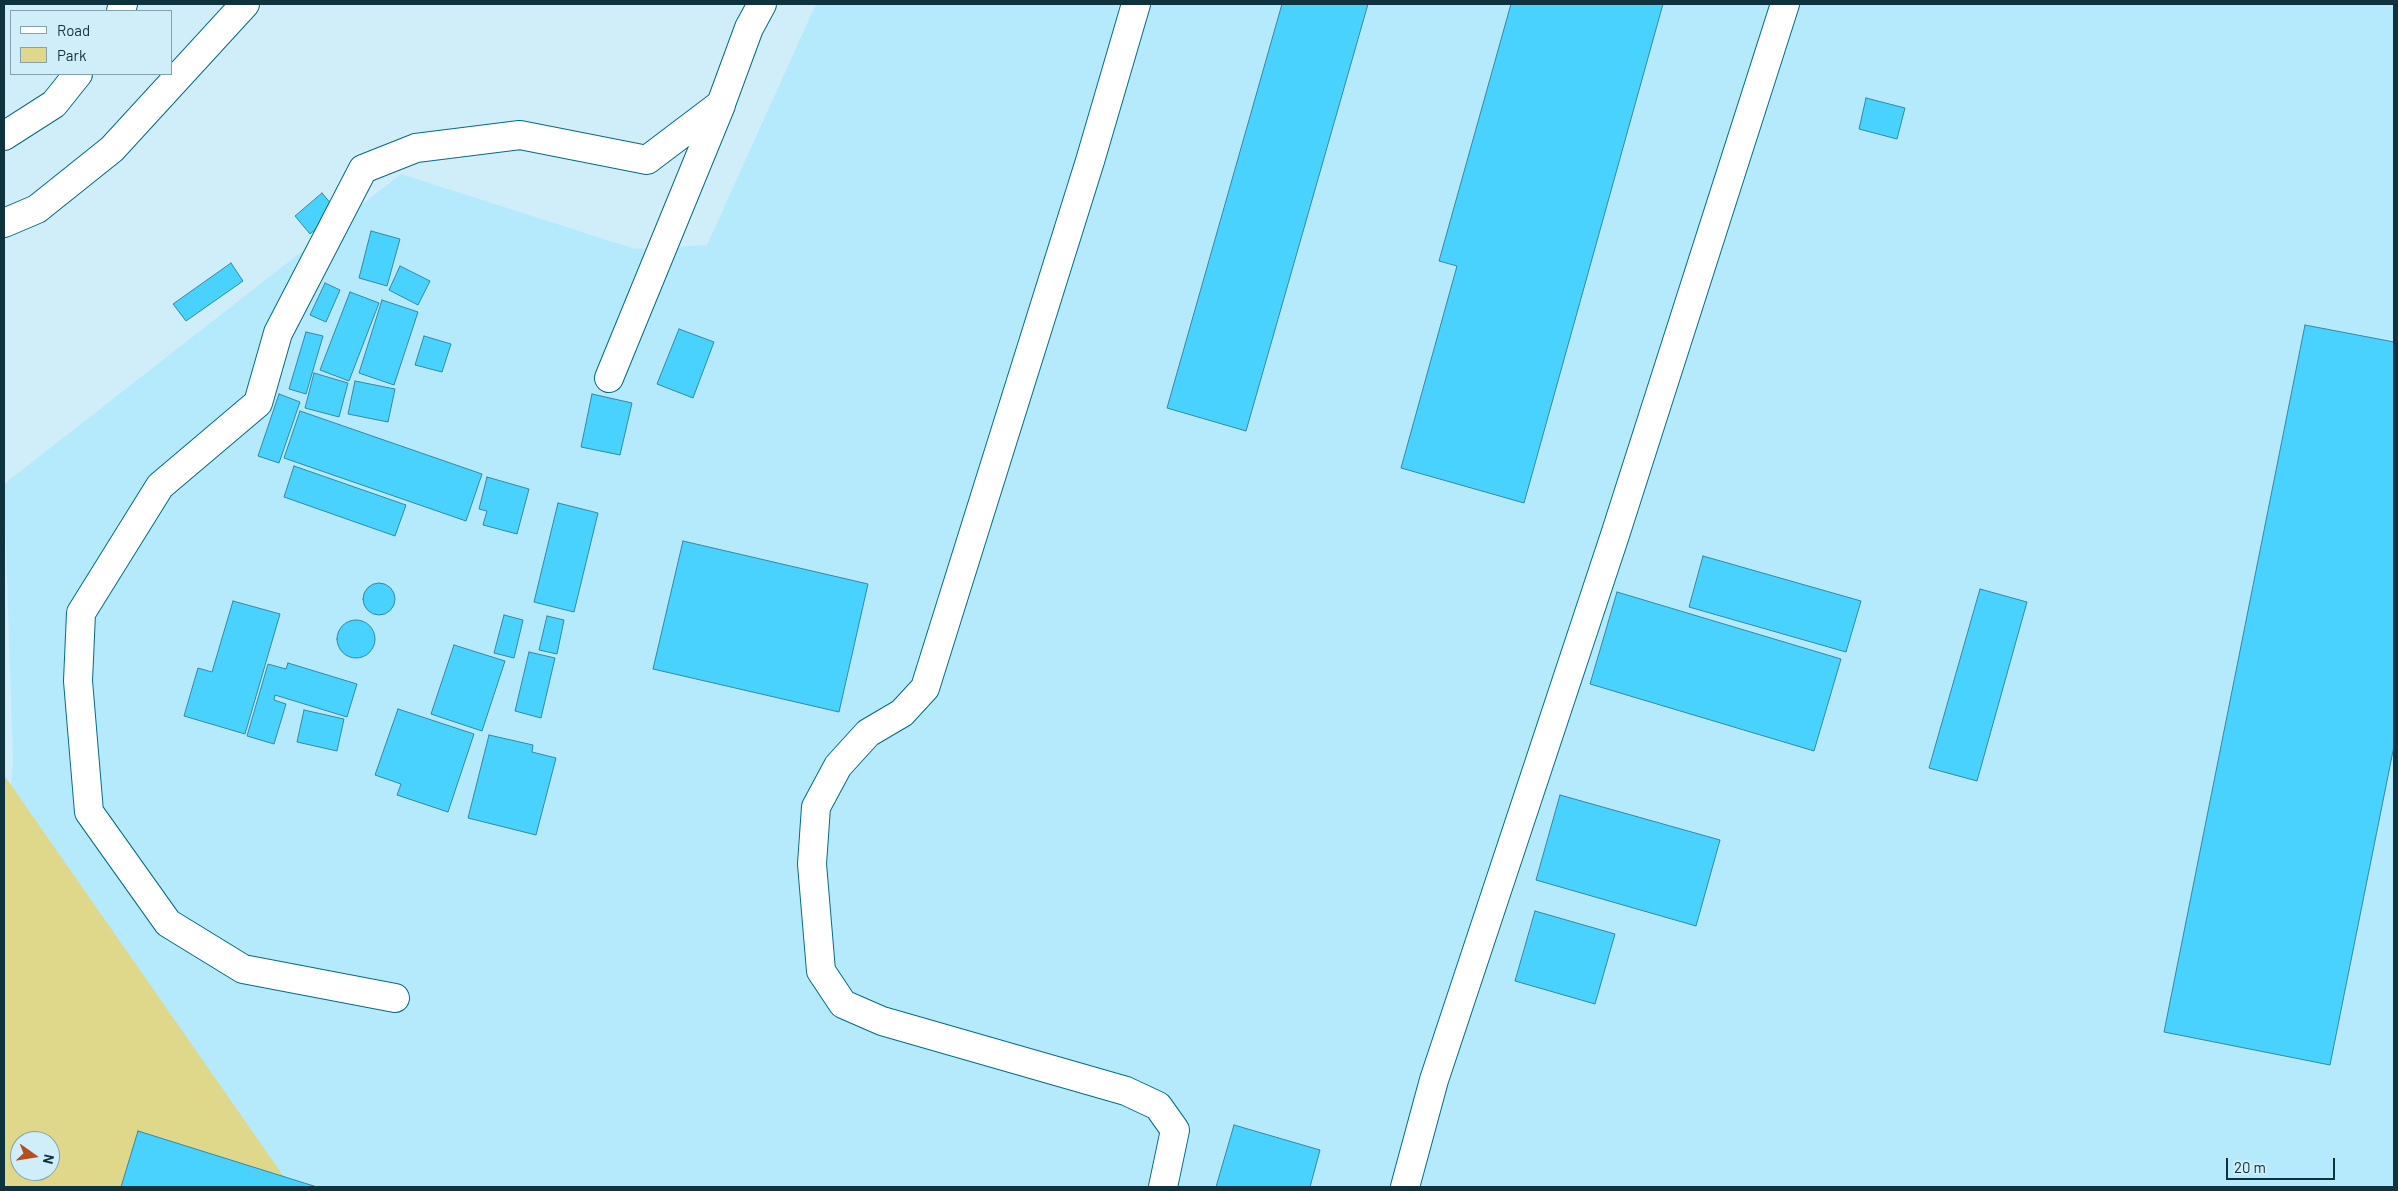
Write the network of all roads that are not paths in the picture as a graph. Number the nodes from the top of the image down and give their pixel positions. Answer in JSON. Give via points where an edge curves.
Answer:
{"nodes":[{"id":1,"x":245,"y":4,"type":"edge"},
{"id":2,"x":762,"y":4,"type":"edge"},
{"id":3,"x":1136,"y":4,"type":"edge"},
{"id":4,"x":1785,"y":4,"type":"edge"},
{"id":5,"x":77,"y":75,"type":"edge"},
{"id":6,"x":721,"y":104,"type":"junction"},
{"id":7,"x":4,"y":136,"type":"edge"},
{"id":8,"x":4,"y":223,"type":"edge"},
{"id":9,"x":608,"y":378,"type":"dead end"},
{"id":10,"x":395,"y":998,"type":"dead end"},
{"id":11,"x":1163,"y":1187,"type":"edge"},
{"id":12,"x":1405,"y":1187,"type":"edge"}],
"edges":[{"from":1,"to":8,"type":"main road","via":[[112,149],[37,209]]},
{"from":2,"to":6,"type":"main road","via":[[749,28]]},
{"from":3,"to":11,"type":"main road","via":[[925,688],[902,713],[868,733],[838,766],[816,807],[812,864],[821,971],[843,1004],[882,1021],[1126,1091],[1158,1106],[1175,1130]]},
{"from":4,"to":12,"type":"main road","via":[[1615,535],[1434,1080]]},
{"from":5,"to":7,"type":"main road","via":[[54,104]]},
{"from":6,"to":9,"type":"main road"},
{"from":6,"to":10,"type":"main road","via":[[646,160],[520,135],[416,148],[364,169],[278,334],[258,403],[160,486],[81,612],[78,681],[89,812],[168,923],[243,969]]}]}
